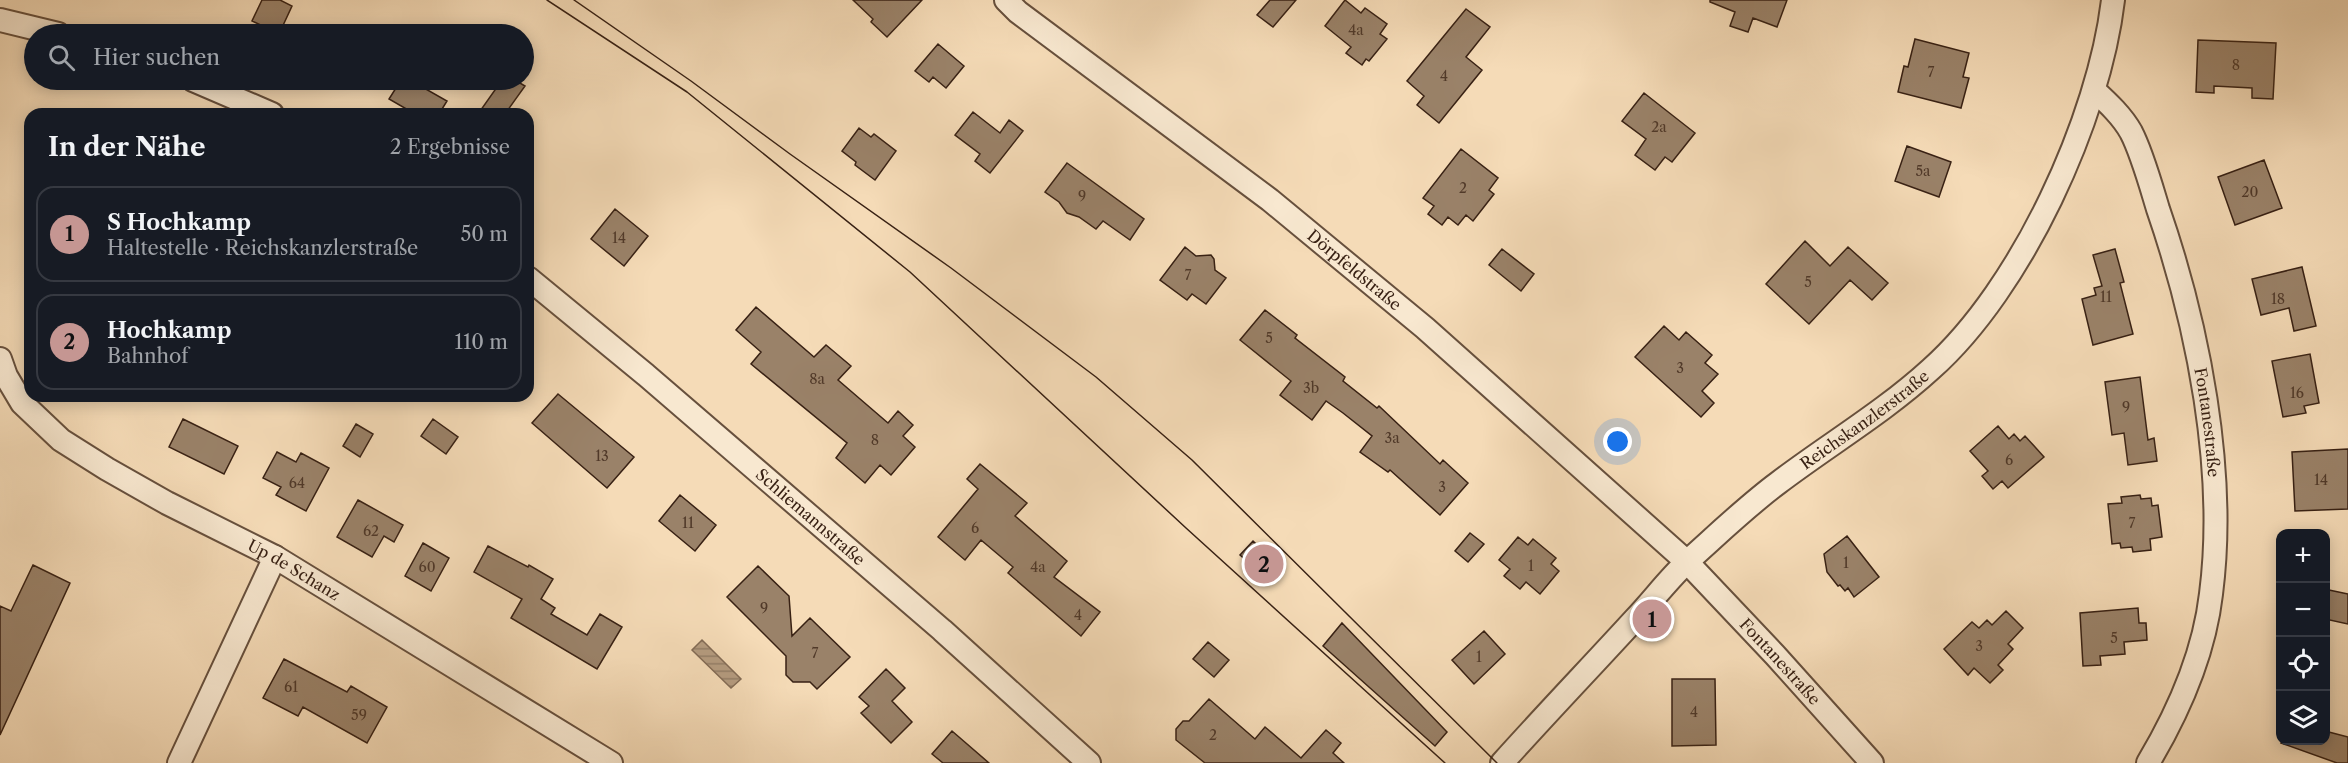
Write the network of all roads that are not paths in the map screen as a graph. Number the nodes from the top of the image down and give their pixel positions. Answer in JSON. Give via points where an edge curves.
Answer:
{"nodes":[{"id":1,"x":1006,"y":0,"type":"edge"},
{"id":2,"x":2113,"y":0,"type":"edge"},
{"id":3,"x":0,"y":20,"type":"edge"},
{"id":4,"x":24,"y":26,"type":"edge"},
{"id":5,"x":216,"y":90,"type":"edge"},
{"id":6,"x":2095,"y":91,"type":"junction"},
{"id":7,"x":258,"y":108,"type":"edge"},
{"id":8,"x":534,"y":283,"type":"edge"},
{"id":9,"x":0,"y":359,"type":"edge"},
{"id":10,"x":11,"y":402,"type":"edge"},
{"id":11,"x":275,"y":557,"type":"junction"},
{"id":12,"x":1687,"y":562,"type":"junction"},
{"id":13,"x":179,"y":763,"type":"edge"},
{"id":14,"x":611,"y":763,"type":"edge"},
{"id":15,"x":1089,"y":763,"type":"edge"},
{"id":16,"x":1502,"y":763,"type":"edge"},
{"id":17,"x":1872,"y":763,"type":"edge"},
{"id":18,"x":2148,"y":763,"type":"edge"}],
"edges":[{"from":1,"to":12,"type":"street","name":"Dörpfeldstraße","via":[[1286,212],[1425,328]]},
{"from":2,"to":6,"type":"street","name":"Reichskanzlerstraße"},
{"from":3,"to":4,"type":"street"},
{"from":5,"to":7,"type":"street"},
{"from":6,"to":12,"type":"street","name":"Reichskanzlerstraße","via":[[2054,191],[2013,268],[1957,343],[1892,402],[1776,484]]},
{"from":6,"to":18,"type":"street","name":"Fontanestraße","via":[[2131,132],[2183,286],[2197,352],[2212,464],[2215,544],[2205,627],[2195,666]]},
{"from":8,"to":15,"type":"street","name":"Schliemannstraße","via":[[942,630]]},
{"from":9,"to":10,"type":"street","name":"Up de Schanz"},
{"from":10,"to":11,"type":"street","name":"Up de Schanz","via":[[107,470]]},
{"from":11,"to":13,"type":"street"},
{"from":11,"to":14,"type":"street","name":"Up de Schanz"},
{"from":12,"to":16,"type":"street","name":"Reichskanzlerstraße"},
{"from":12,"to":17,"type":"street","name":"Fontanestraße"}]}
